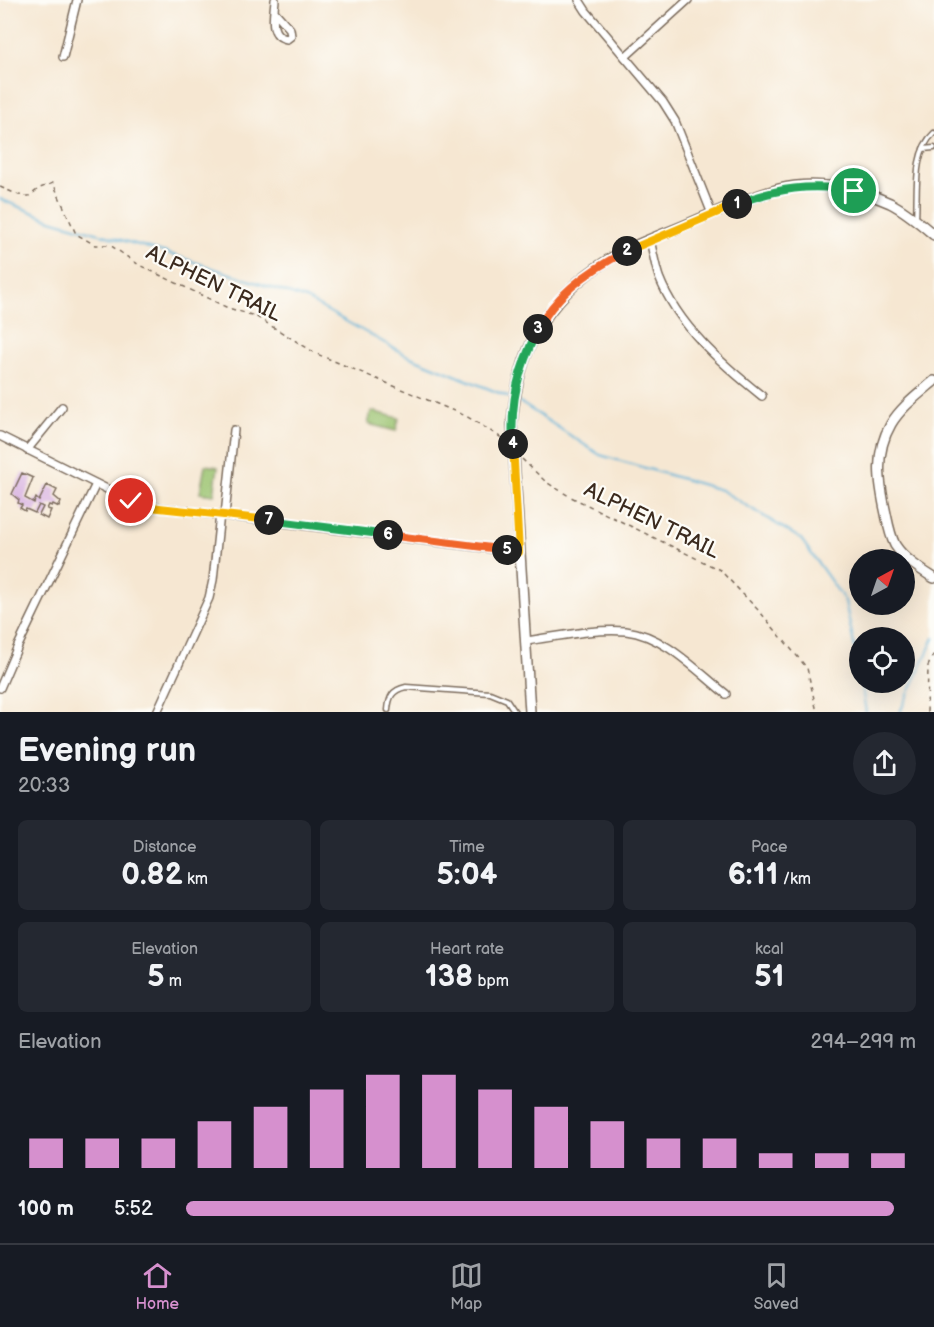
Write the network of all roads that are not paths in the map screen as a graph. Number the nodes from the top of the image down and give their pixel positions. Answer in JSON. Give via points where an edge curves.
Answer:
{"nodes":[{"id":1,"x":77,"y":0,"type":"edge"},
{"id":2,"x":275,"y":0,"type":"edge"},
{"id":3,"x":579,"y":0,"type":"edge"},
{"id":4,"x":688,"y":0,"type":"edge"},
{"id":5,"x":274,"y":11,"type":"dead end"},
{"id":6,"x":63,"y":57,"type":"dead end"},
{"id":7,"x":626,"y":57,"type":"junction"},
{"id":8,"x":934,"y":133,"type":"edge"},
{"id":9,"x":934,"y":148,"type":"edge"},
{"id":10,"x":923,"y":149,"type":"junction"},
{"id":11,"x":712,"y":214,"type":"junction"},
{"id":12,"x":916,"y":220,"type":"junction"},
{"id":13,"x":934,"y":235,"type":"edge"},
{"id":14,"x":650,"y":240,"type":"junction"},
{"id":15,"x":934,"y":381,"type":"edge"},
{"id":16,"x":762,"y":396,"type":"dead end"},
{"id":17,"x":62,"y":407,"type":"dead end"},
{"id":18,"x":234,"y":430,"type":"dead end"},
{"id":19,"x":0,"y":436,"type":"edge"},
{"id":20,"x":27,"y":450,"type":"junction"},
{"id":21,"x":96,"y":484,"type":"junction"},
{"id":22,"x":222,"y":514,"type":"junction"},
{"id":23,"x":519,"y":552,"type":"junction"},
{"id":24,"x":934,"y":578,"type":"edge"},
{"id":25,"x":525,"y":641,"type":"junction"},
{"id":26,"x":0,"y":688,"type":"edge"},
{"id":27,"x":726,"y":694,"type":"dead end"},
{"id":28,"x":388,"y":710,"type":"dead end"},
{"id":29,"x":157,"y":712,"type":"edge"},
{"id":30,"x":514,"y":712,"type":"edge"},
{"id":31,"x":530,"y":712,"type":"edge"}],
"edges":[{"from":1,"to":6,"type":"street"},
{"from":2,"to":5,"type":"street"},
{"from":3,"to":7,"type":"street"},
{"from":4,"to":7,"type":"street"},
{"from":7,"to":11,"type":"street","via":[[675,121]]},
{"from":8,"to":10,"type":"lane"},
{"from":9,"to":10,"type":"lane"},
{"from":10,"to":12,"type":"lane"},
{"from":11,"to":12,"type":"street","via":[[771,192],[806,186],[854,191],[891,204]]},
{"from":11,"to":14,"type":"street"},
{"from":12,"to":13,"type":"street"},
{"from":14,"to":16,"type":"street","via":[[659,276],[674,308],[698,338]]},
{"from":14,"to":23,"type":"street","via":[[581,279],[541,324],[526,354],[515,387],[512,425]]},
{"from":15,"to":24,"type":"street","via":[[892,422],[879,459],[879,485],[896,546]]},
{"from":17,"to":20,"type":"street"},
{"from":18,"to":22,"type":"street"},
{"from":19,"to":20,"type":"street"},
{"from":20,"to":21,"type":"street"},
{"from":21,"to":22,"type":"street","via":[[146,506]]},
{"from":21,"to":26,"type":"street"},
{"from":22,"to":23,"type":"street"},
{"from":22,"to":29,"type":"street","via":[[209,598]]},
{"from":23,"to":25,"type":"street"},
{"from":25,"to":27,"type":"street","via":[[627,631],[671,650]]},
{"from":25,"to":31,"type":"street"},
{"from":28,"to":30,"type":"lane","via":[[392,693],[406,687],[490,693],[507,700]]}]}
